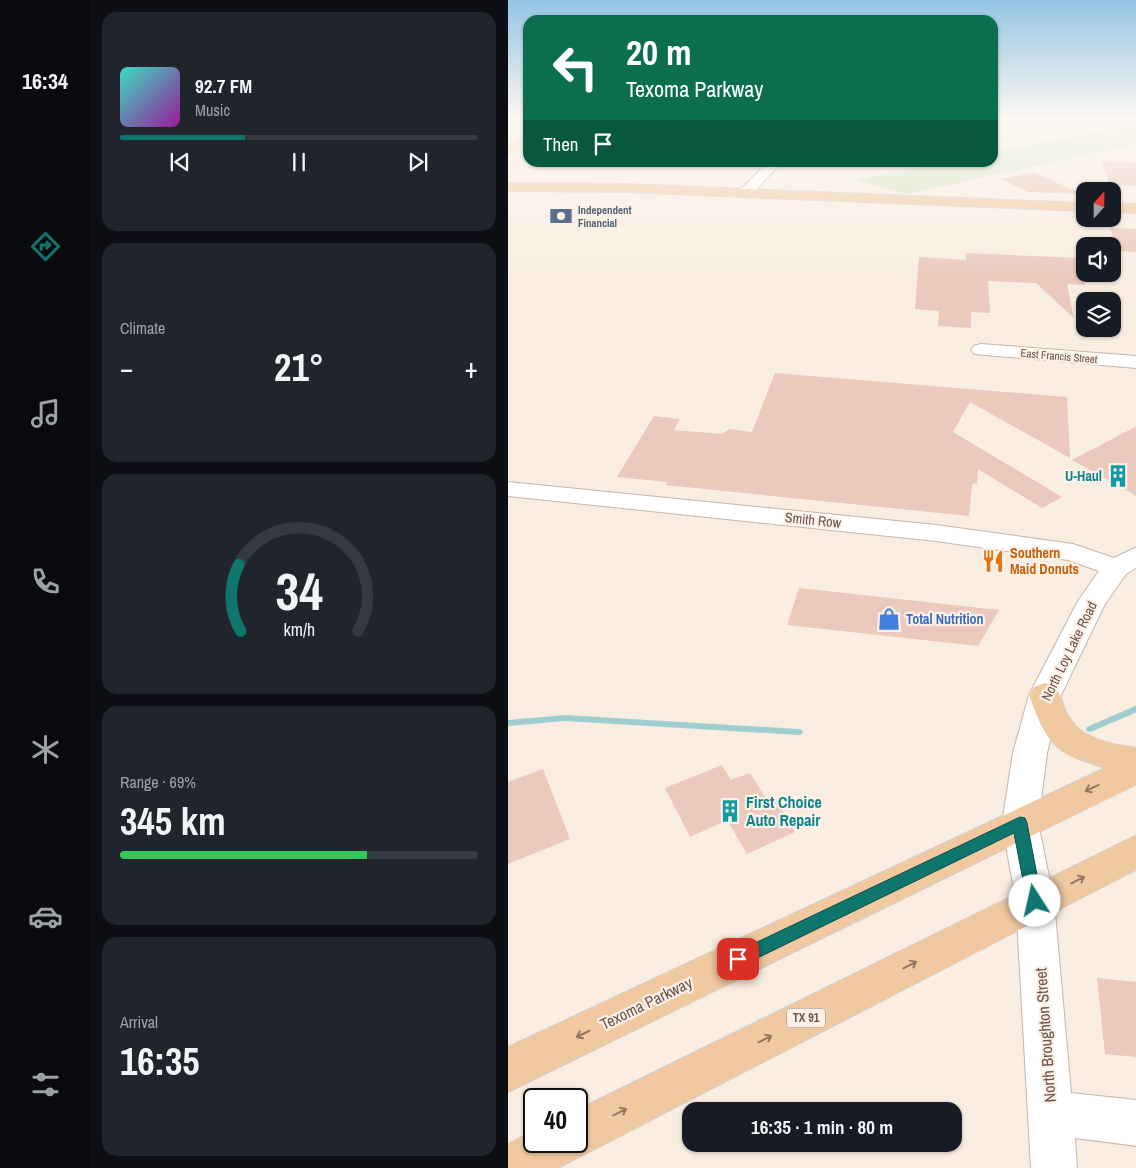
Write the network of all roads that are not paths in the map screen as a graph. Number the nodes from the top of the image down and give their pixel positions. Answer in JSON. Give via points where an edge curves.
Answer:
{"nodes":[{"id":1,"x":766,"y":172,"type":"edge"},
{"id":2,"x":508,"y":180,"type":"edge"},
{"id":3,"x":525,"y":186,"type":"junction"},
{"id":4,"x":508,"y":187,"type":"edge"},
{"id":5,"x":745,"y":193,"type":"junction"},
{"id":6,"x":1076,"y":207,"type":"edge"},
{"id":7,"x":1121,"y":208,"type":"edge"},
{"id":8,"x":1136,"y":209,"type":"edge"},
{"id":9,"x":981,"y":350,"type":"dead end"},
{"id":10,"x":1136,"y":362,"type":"edge"},
{"id":11,"x":508,"y":489,"type":"edge"},
{"id":12,"x":1126,"y":561,"type":"edge"},
{"id":13,"x":1045,"y":695,"type":"junction"},
{"id":14,"x":1136,"y":760,"type":"edge"},
{"id":15,"x":1136,"y":768,"type":"edge"},
{"id":16,"x":1020,"y":823,"type":"junction"},
{"id":17,"x":1136,"y":851,"type":"edge"},
{"id":18,"x":1035,"y":901,"type":"junction"},
{"id":19,"x":508,"y":1070,"type":"edge"},
{"id":20,"x":1051,"y":1113,"type":"junction"},
{"id":21,"x":1136,"y":1123,"type":"edge"},
{"id":22,"x":588,"y":1128,"type":"edge"},
{"id":23,"x":538,"y":1153,"type":"edge"},
{"id":24,"x":509,"y":1168,"type":"edge"},
{"id":25,"x":1054,"y":1168,"type":"edge"}],
"edges":[{"from":1,"to":5,"type":"street"},
{"from":2,"to":3,"type":"main road"},
{"from":3,"to":4,"type":"main road"},
{"from":3,"to":5,"type":"main road"},
{"from":5,"to":6,"type":"main road"},
{"from":7,"to":8,"type":"main road"},
{"from":9,"to":10,"type":"street","name":"East Francis Street"},
{"from":11,"to":12,"type":"street","name":"Smith Row","via":[[936,533]]},
{"from":12,"to":13,"type":"street","name":"North Loy Lake Road","via":[[1092,601]]},
{"from":13,"to":14,"type":"main road","via":[[1057,726],[1066,737],[1101,754]]},
{"from":13,"to":16,"type":"street","name":"North Loy Lake Road","via":[[1030,753]]},
{"from":15,"to":16,"type":"main road","name":"Texoma Parkway","one_way":true},
{"from":16,"to":18,"type":"street","name":"North Loy Lake Road"},
{"from":16,"to":19,"type":"main road","name":"Texoma Parkway","one_way":true},
{"from":18,"to":17,"type":"main road","number":"TX 91","one_way":true},
{"from":18,"to":20,"type":"street","name":"North Broughton Street"},
{"from":22,"to":18,"type":"main road","number":"TX 91","one_way":true},
{"from":20,"to":21,"type":"street"},
{"from":20,"to":25,"type":"street","name":"North Broughton Street"},
{"from":23,"to":24,"type":"main road"}]}
